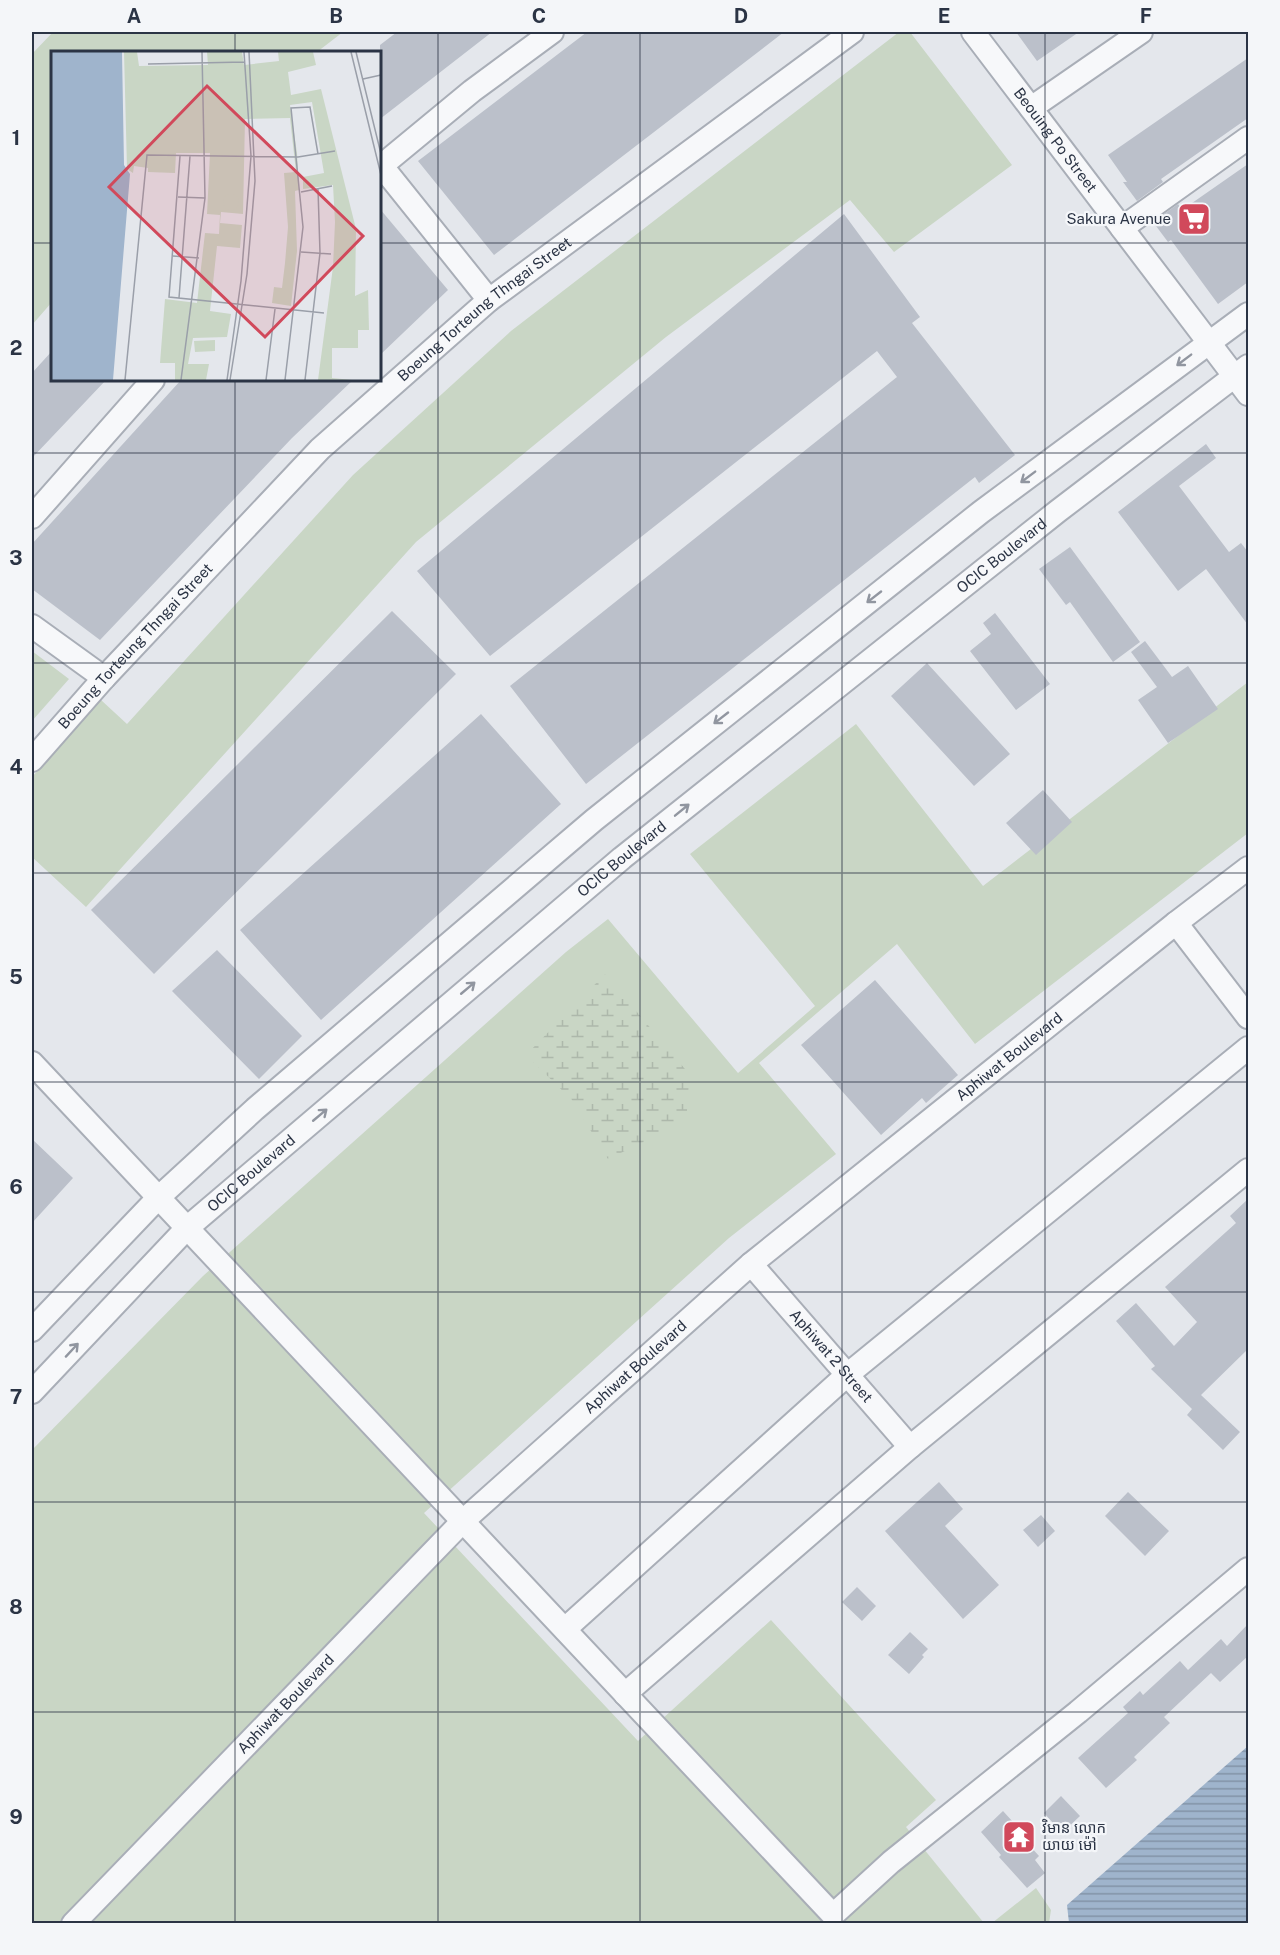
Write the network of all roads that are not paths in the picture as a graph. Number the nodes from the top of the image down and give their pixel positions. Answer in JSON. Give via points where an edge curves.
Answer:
{"nodes":[{"id":1,"x":552,"y":32,"type":"edge"},
{"id":2,"x":852,"y":32,"type":"edge"},
{"id":3,"x":973,"y":32,"type":"edge"},
{"id":4,"x":1141,"y":32,"type":"edge"},
{"id":5,"x":1031,"y":108,"type":"junction"},
{"id":6,"x":1248,"y":138,"type":"edge"},
{"id":7,"x":381,"y":164,"type":"edge"},
{"id":8,"x":381,"y":166,"type":"edge"},
{"id":9,"x":1122,"y":228,"type":"junction"},
{"id":10,"x":489,"y":300,"type":"junction"},
{"id":11,"x":1248,"y":314,"type":"edge"},
{"id":12,"x":1209,"y":342,"type":"junction"},
{"id":13,"x":1241,"y":371,"type":"edge"},
{"id":14,"x":152,"y":381,"type":"edge"},
{"id":15,"x":1248,"y":394,"type":"edge"},
{"id":16,"x":32,"y":517,"type":"edge"},
{"id":17,"x":32,"y":626,"type":"edge"},
{"id":18,"x":104,"y":678,"type":"junction"},
{"id":19,"x":32,"y":760,"type":"edge"},
{"id":20,"x":1248,"y":868,"type":"edge"},
{"id":21,"x":1176,"y":923,"type":"junction"},
{"id":22,"x":1248,"y":1017,"type":"edge"},
{"id":23,"x":1248,"y":1048,"type":"edge"},
{"id":24,"x":32,"y":1063,"type":"edge"},
{"id":25,"x":1248,"y":1170,"type":"edge"},
{"id":26,"x":158,"y":1198,"type":"junction"},
{"id":27,"x":187,"y":1228,"type":"junction"},
{"id":28,"x":751,"y":1264,"type":"junction"},
{"id":29,"x":32,"y":1330,"type":"edge"},
{"id":30,"x":847,"y":1375,"type":"junction"},
{"id":31,"x":32,"y":1392,"type":"edge"},
{"id":32,"x":910,"y":1447,"type":"junction"},
{"id":33,"x":463,"y":1521,"type":"junction"},
{"id":34,"x":1248,"y":1569,"type":"edge"},
{"id":35,"x":565,"y":1629,"type":"junction"},
{"id":36,"x":625,"y":1694,"type":"junction"},
{"id":37,"x":73,"y":1923,"type":"edge"}],
"edges":[{"from":1,"to":7,"type":"street"},
{"from":2,"to":10,"type":"street","name":"Boeung Torteung Thngai Street"},
{"from":3,"to":5,"type":"street","name":"Beouing Po Street"},
{"from":4,"to":5,"type":"street"},
{"from":5,"to":9,"type":"street","name":"Beouing Po Street"},
{"from":6,"to":9,"type":"street"},
{"from":8,"to":10,"type":"street"},
{"from":9,"to":12,"type":"street","name":"Beouing Po Street"},
{"from":10,"to":18,"type":"street","name":"Boeung Torteung Thngai Street","via":[[320,449]]},
{"from":11,"to":12,"type":"street"},
{"from":12,"to":13,"type":"street","name":"Beouing Po Street"},
{"from":12,"to":26,"type":"street","one_way":true,"via":[[981,512],[594,820],[255,1109]]},
{"from":13,"to":15,"type":"street","name":"Beouing Po Street"},
{"from":27,"to":13,"type":"street","name":"OCIC Boulevard","one_way":true,"via":[[622,858],[1058,511]]},
{"from":14,"to":16,"type":"street"},
{"from":17,"to":18,"type":"street"},
{"from":18,"to":19,"type":"street","name":"Boeung Torteung Thngai Street"},
{"from":20,"to":21,"type":"street","name":"Aphiwat Boulevard"},
{"from":21,"to":22,"type":"street"},
{"from":21,"to":28,"type":"street","name":"Aphiwat Boulevard"},
{"from":23,"to":30,"type":"street"},
{"from":24,"to":26,"type":"street"},
{"from":25,"to":32,"type":"street"},
{"from":26,"to":27,"type":"street"},
{"from":26,"to":29,"type":"street"},
{"from":31,"to":27,"type":"street","name":"OCIC Boulevard","one_way":true},
{"from":27,"to":33,"type":"street"},
{"from":28,"to":30,"type":"street","name":"Aphiwat 2 Street"},
{"from":28,"to":33,"type":"street","name":"Aphiwat Boulevard"},
{"from":30,"to":32,"type":"street","name":"Aphiwat 2 Street"},
{"from":30,"to":35,"type":"street"},
{"from":32,"to":36,"type":"street"},
{"from":33,"to":35,"type":"street"},
{"from":33,"to":37,"type":"street","name":"Aphiwat Boulevard"},
{"from":34,"to":36,"type":"street","via":[[891,1862],[833,1915]]},
{"from":35,"to":36,"type":"street"}]}
